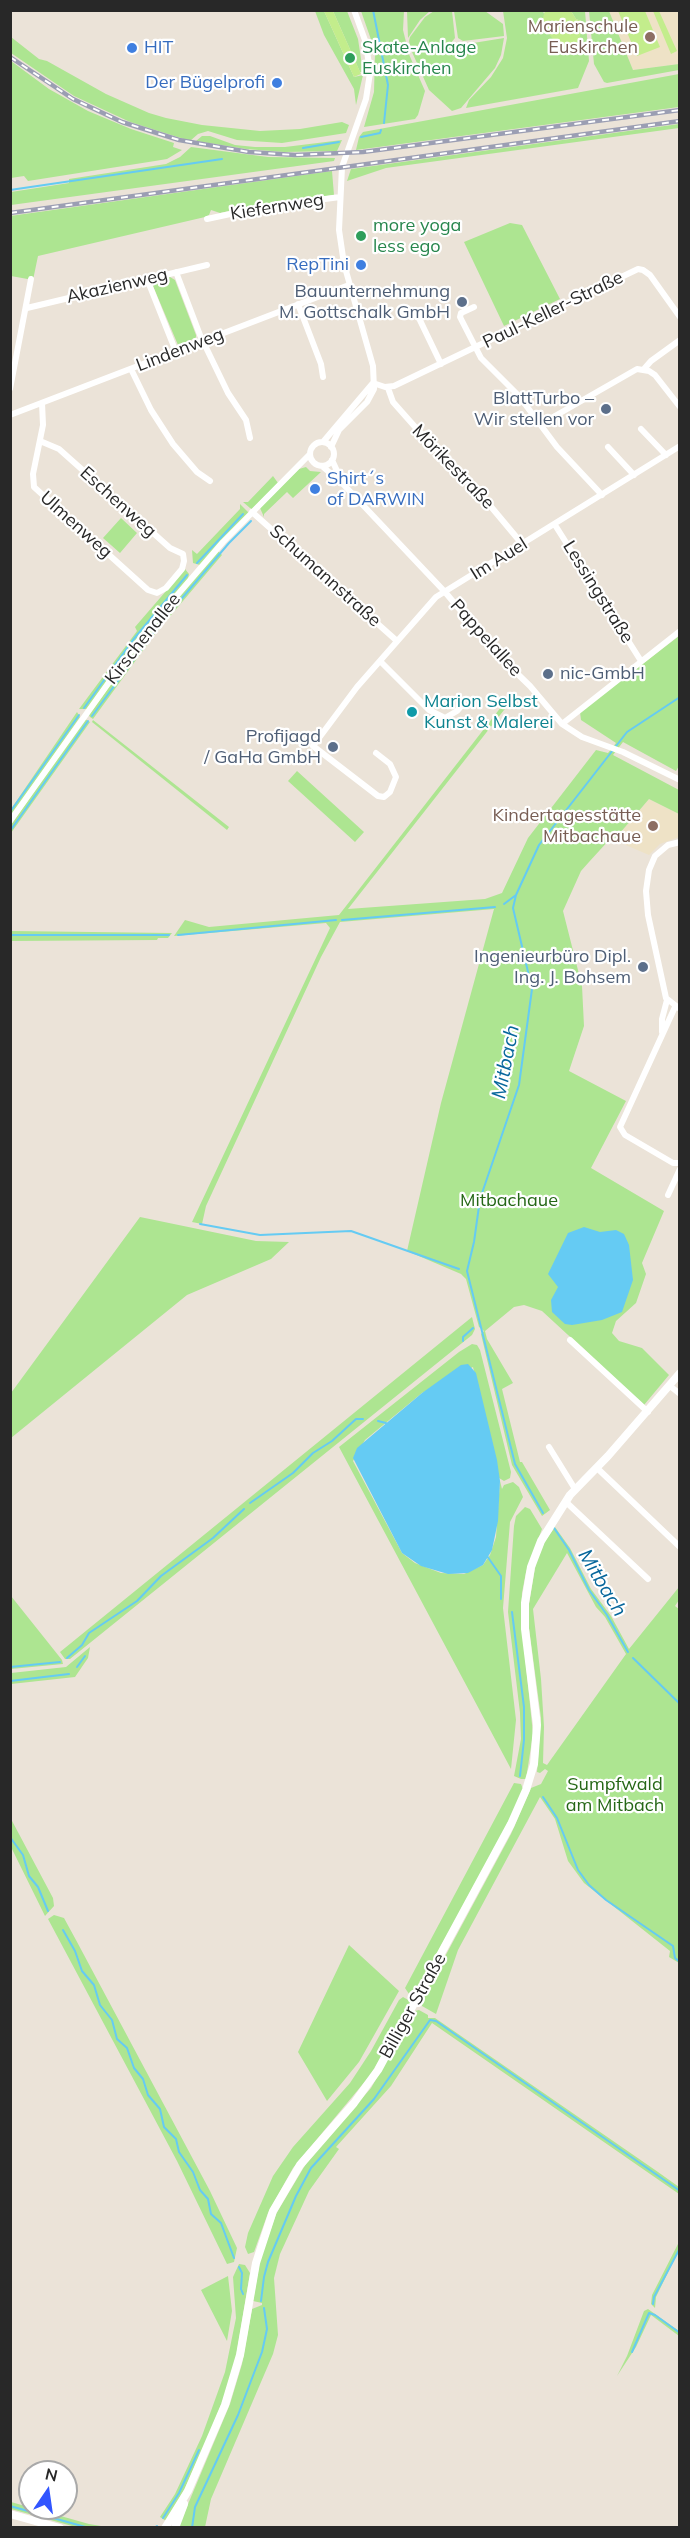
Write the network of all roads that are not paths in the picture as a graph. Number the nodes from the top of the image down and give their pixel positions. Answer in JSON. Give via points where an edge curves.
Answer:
{"nodes":[{"id":1,"x":354,"y":10,"type":"edge"},
{"id":2,"x":340,"y":198,"type":"junction"},
{"id":3,"x":211,"y":216,"type":"dead end"},
{"id":4,"x":207,"y":265,"type":"dead end"},
{"id":5,"x":176,"y":272,"type":"junction"},
{"id":6,"x":31,"y":279,"type":"dead end"},
{"id":7,"x":147,"y":279,"type":"junction"},
{"id":8,"x":349,"y":285,"type":"junction"},
{"id":9,"x":298,"y":304,"type":"junction"},
{"id":10,"x":474,"y":307,"type":"dead end"},
{"id":11,"x":27,"y":308,"type":"junction"},
{"id":12,"x":416,"y":312,"type":"dead end"},
{"id":13,"x":680,"y":316,"type":"edge"},
{"id":14,"x":680,"y":340,"type":"edge"},
{"id":15,"x":203,"y":341,"type":"junction"},
{"id":16,"x":474,"y":348,"type":"junction"},
{"id":17,"x":176,"y":352,"type":"junction"},
{"id":18,"x":441,"y":364,"type":"junction"},
{"id":19,"x":131,"y":369,"type":"junction"},
{"id":20,"x":644,"y":369,"type":"junction"},
{"id":21,"x":323,"y":377,"type":"dead end"},
{"id":22,"x":373,"y":383,"type":"junction"},
{"id":23,"x":388,"y":388,"type":"junction"},
{"id":24,"x":10,"y":389,"type":"edge"},
{"id":25,"x":42,"y":403,"type":"junction"},
{"id":26,"x":680,"y":406,"type":"edge"},
{"id":27,"x":10,"y":415,"type":"edge"},
{"id":28,"x":541,"y":424,"type":"junction"},
{"id":29,"x":641,"y":429,"type":"dead end"},
{"id":30,"x":250,"y":438,"type":"dead end"},
{"id":31,"x":40,"y":441,"type":"junction"},
{"id":32,"x":323,"y":442,"type":"junction"},
{"id":33,"x":680,"y":446,"type":"edge"},
{"id":34,"x":331,"y":447,"type":"junction"},
{"id":35,"x":608,"y":447,"type":"dead end"},
{"id":36,"x":310,"y":454,"type":"junction"},
{"id":37,"x":666,"y":455,"type":"junction"},
{"id":38,"x":332,"y":460,"type":"junction"},
{"id":39,"x":319,"y":465,"type":"junction"},
{"id":40,"x":293,"y":471,"type":"junction"},
{"id":41,"x":634,"y":475,"type":"junction"},
{"id":42,"x":210,"y":481,"type":"dead end"},
{"id":43,"x":343,"y":484,"type":"junction"},
{"id":44,"x":602,"y":495,"type":"junction"},
{"id":45,"x":252,"y":512,"type":"junction"},
{"id":46,"x":555,"y":525,"type":"junction"},
{"id":47,"x":523,"y":545,"type":"junction"},
{"id":48,"x":182,"y":569,"type":"joint"},
{"id":49,"x":445,"y":592,"type":"junction"},
{"id":50,"x":680,"y":631,"type":"edge"},
{"id":51,"x":397,"y":641,"type":"junction"},
{"id":52,"x":641,"y":660,"type":"junction"},
{"id":53,"x":380,"y":661,"type":"junction"},
{"id":54,"x":463,"y":704,"type":"dead end"},
{"id":55,"x":562,"y":724,"type":"junction"},
{"id":56,"x":376,"y":753,"type":"dead end"},
{"id":57,"x":680,"y":780,"type":"edge"},
{"id":58,"x":10,"y":820,"type":"edge"},
{"id":59,"x":680,"y":842,"type":"edge"},
{"id":60,"x":667,"y":1000,"type":"junction"},
{"id":61,"x":677,"y":1008,"type":"edge"},
{"id":62,"x":662,"y":1033,"type":"junction"},
{"id":63,"x":680,"y":1163,"type":"edge"},
{"id":64,"x":680,"y":1169,"type":"edge"},
{"id":65,"x":668,"y":1195,"type":"dead end"},
{"id":66,"x":570,"y":1340,"type":"dead end"},
{"id":67,"x":680,"y":1373,"type":"edge"},
{"id":68,"x":670,"y":1386,"type":"junction"},
{"id":69,"x":680,"y":1394,"type":"edge"},
{"id":70,"x":648,"y":1412,"type":"junction"},
{"id":71,"x":549,"y":1447,"type":"dead end"},
{"id":72,"x":597,"y":1468,"type":"junction"},
{"id":73,"x":575,"y":1490,"type":"junction"},
{"id":74,"x":566,"y":1502,"type":"junction"},
{"id":75,"x":680,"y":1547,"type":"edge"},
{"id":76,"x":648,"y":1579,"type":"dead end"},
{"id":77,"x":188,"y":2491,"type":"junction"},
{"id":78,"x":10,"y":2514,"type":"edge"},
{"id":79,"x":60,"y":2528,"type":"edge"},
{"id":80,"x":165,"y":2528,"type":"edge"},
{"id":81,"x":175,"y":2528,"type":"edge"}],
"edges":[{"from":1,"to":2,"type":"street","via":[[366,43],[370,73],[366,99],[343,163]]},
{"from":2,"to":3,"type":"street","name":"Kiefernweg"},
{"from":2,"to":8,"type":"street","via":[[340,237]]},
{"from":4,"to":5,"type":"street","name":"Akazienweg"},
{"from":5,"to":7,"type":"street","name":"Akazienweg"},
{"from":5,"to":15,"type":"street"},
{"from":6,"to":11,"type":"street"},
{"from":7,"to":11,"type":"street","name":"Akazienweg"},
{"from":7,"to":17,"type":"street"},
{"from":8,"to":9,"type":"street","name":"Lindenweg"},
{"from":8,"to":22,"type":"street","via":[[374,366]]},
{"from":9,"to":15,"type":"street","name":"Lindenweg"},
{"from":9,"to":21,"type":"street"},
{"from":10,"to":16,"type":"street","name":"Paul-Keller-Straße","via":[[460,317]]},
{"from":11,"to":24,"type":"street"},
{"from":12,"to":18,"type":"street"},
{"from":13,"to":16,"type":"street","name":"Paul-Keller-Straße","via":[[650,275],[638,269]]},
{"from":14,"to":20,"type":"street"},
{"from":15,"to":17,"type":"street","name":"Lindenweg"},
{"from":15,"to":30,"type":"street","via":[[246,420]]},
{"from":16,"to":18,"type":"street","name":"Paul-Keller-Straße"},
{"from":16,"to":28,"type":"street"},
{"from":17,"to":19,"type":"street","name":"Lindenweg"},
{"from":18,"to":23,"type":"street","name":"Paul-Keller-Straße"},
{"from":19,"to":25,"type":"street","name":"Lindenweg"},
{"from":19,"to":42,"type":"street","via":[[173,444]]},
{"from":20,"to":26,"type":"street","via":[[656,375]]},
{"from":20,"to":28,"type":"street","via":[[631,371]]},
{"from":22,"to":23,"type":"street"},
{"from":22,"to":32,"type":"street"},
{"from":22,"to":34,"type":"street","via":[[369,398],[343,426]]},
{"from":23,"to":47,"type":"street","name":"Mörikestraße","via":[[391,399],[407,418],[467,478]]},
{"from":25,"to":27,"type":"street","name":"Lindenweg"},
{"from":25,"to":31,"type":"street","name":"Ulmenweg"},
{"from":28,"to":44,"type":"street","via":[[569,462]]},
{"from":29,"to":37,"type":"street"},
{"from":31,"to":48,"type":"street","name":"Eschenweg","via":[[59,449],[170,548],[183,554]]},
{"from":31,"to":48,"type":"street","name":"Ulmenweg","via":[[32,481],[40,494],[151,592],[164,590]]},
{"from":32,"to":34,"type":"street"},
{"from":32,"to":36,"type":"street","via":[[315,445]]},
{"from":33,"to":37,"type":"street","name":"Im Auel"},
{"from":34,"to":38,"type":"street"},
{"from":35,"to":41,"type":"street"},
{"from":36,"to":39,"type":"street"},
{"from":36,"to":40,"type":"street","name":"Kirschenallee"},
{"from":37,"to":41,"type":"street","name":"Im Auel"},
{"from":38,"to":39,"type":"street"},
{"from":38,"to":43,"type":"street","name":"Pappelallee"},
{"from":39,"to":40,"type":"street","name":"Kirschenallee"},
{"from":39,"to":43,"type":"street","name":"Pappelallee"},
{"from":40,"to":45,"type":"street","name":"Kirschenallee"},
{"from":41,"to":44,"type":"street","name":"Im Auel"},
{"from":43,"to":49,"type":"street","name":"Pappelallee"},
{"from":44,"to":46,"type":"street","name":"Im Auel"},
{"from":45,"to":51,"type":"street","name":"Schumannstraße"},
{"from":45,"to":58,"type":"street","name":"Kirschenallee","via":[[142,636]]},
{"from":46,"to":47,"type":"street","name":"Im Auel"},
{"from":46,"to":52,"type":"street","name":"Lessingstraße"},
{"from":47,"to":49,"type":"street","name":"Im Auel"},
{"from":49,"to":51,"type":"street","name":"Im Auel"},
{"from":49,"to":55,"type":"street","name":"Pappelallee"},
{"from":50,"to":52,"type":"street"},
{"from":51,"to":53,"type":"street","name":"Im Auel"},
{"from":52,"to":55,"type":"street"},
{"from":53,"to":54,"type":"street","via":[[413,696],[437,714],[445,718]]},
{"from":53,"to":56,"type":"street","name":"Im Auel","via":[[313,746],[384,797],[396,777],[390,764]]},
{"from":55,"to":57,"type":"street","name":"Pappelallee","via":[[582,737]]},
{"from":59,"to":60,"type":"street","via":[[655,855],[646,883],[648,915]]},
{"from":60,"to":61,"type":"street"},
{"from":60,"to":62,"type":"street"},
{"from":61,"to":62,"type":"street"},
{"from":62,"to":63,"type":"street","via":[[620,1127],[625,1135]]},
{"from":64,"to":65,"type":"street"},
{"from":66,"to":70,"type":"street"},
{"from":67,"to":68,"type":"street","name":"Billiger Straße"},
{"from":68,"to":69,"type":"street"},
{"from":68,"to":70,"type":"street","name":"Billiger Straße"},
{"from":70,"to":72,"type":"street","name":"Billiger Straße"},
{"from":71,"to":73,"type":"street"},
{"from":72,"to":73,"type":"street","name":"Billiger Straße"},
{"from":72,"to":75,"type":"street"},
{"from":73,"to":74,"type":"street","name":"Billiger Straße"},
{"from":74,"to":76,"type":"street"},
{"from":74,"to":77,"type":"street","name":"Billiger Straße","via":[[541,1541],[526,1590],[525,1629],[537,1725],[534,1764],[526,1790],[512,1824],[378,2070],[300,2165],[273,2211],[256,2263],[231,2390]]},
{"from":77,"to":80,"type":"street","name":"Billiger Straße"},
{"from":77,"to":81,"type":"street","name":"Billiger Straße"},
{"from":78,"to":79,"type":"main road"}]}
